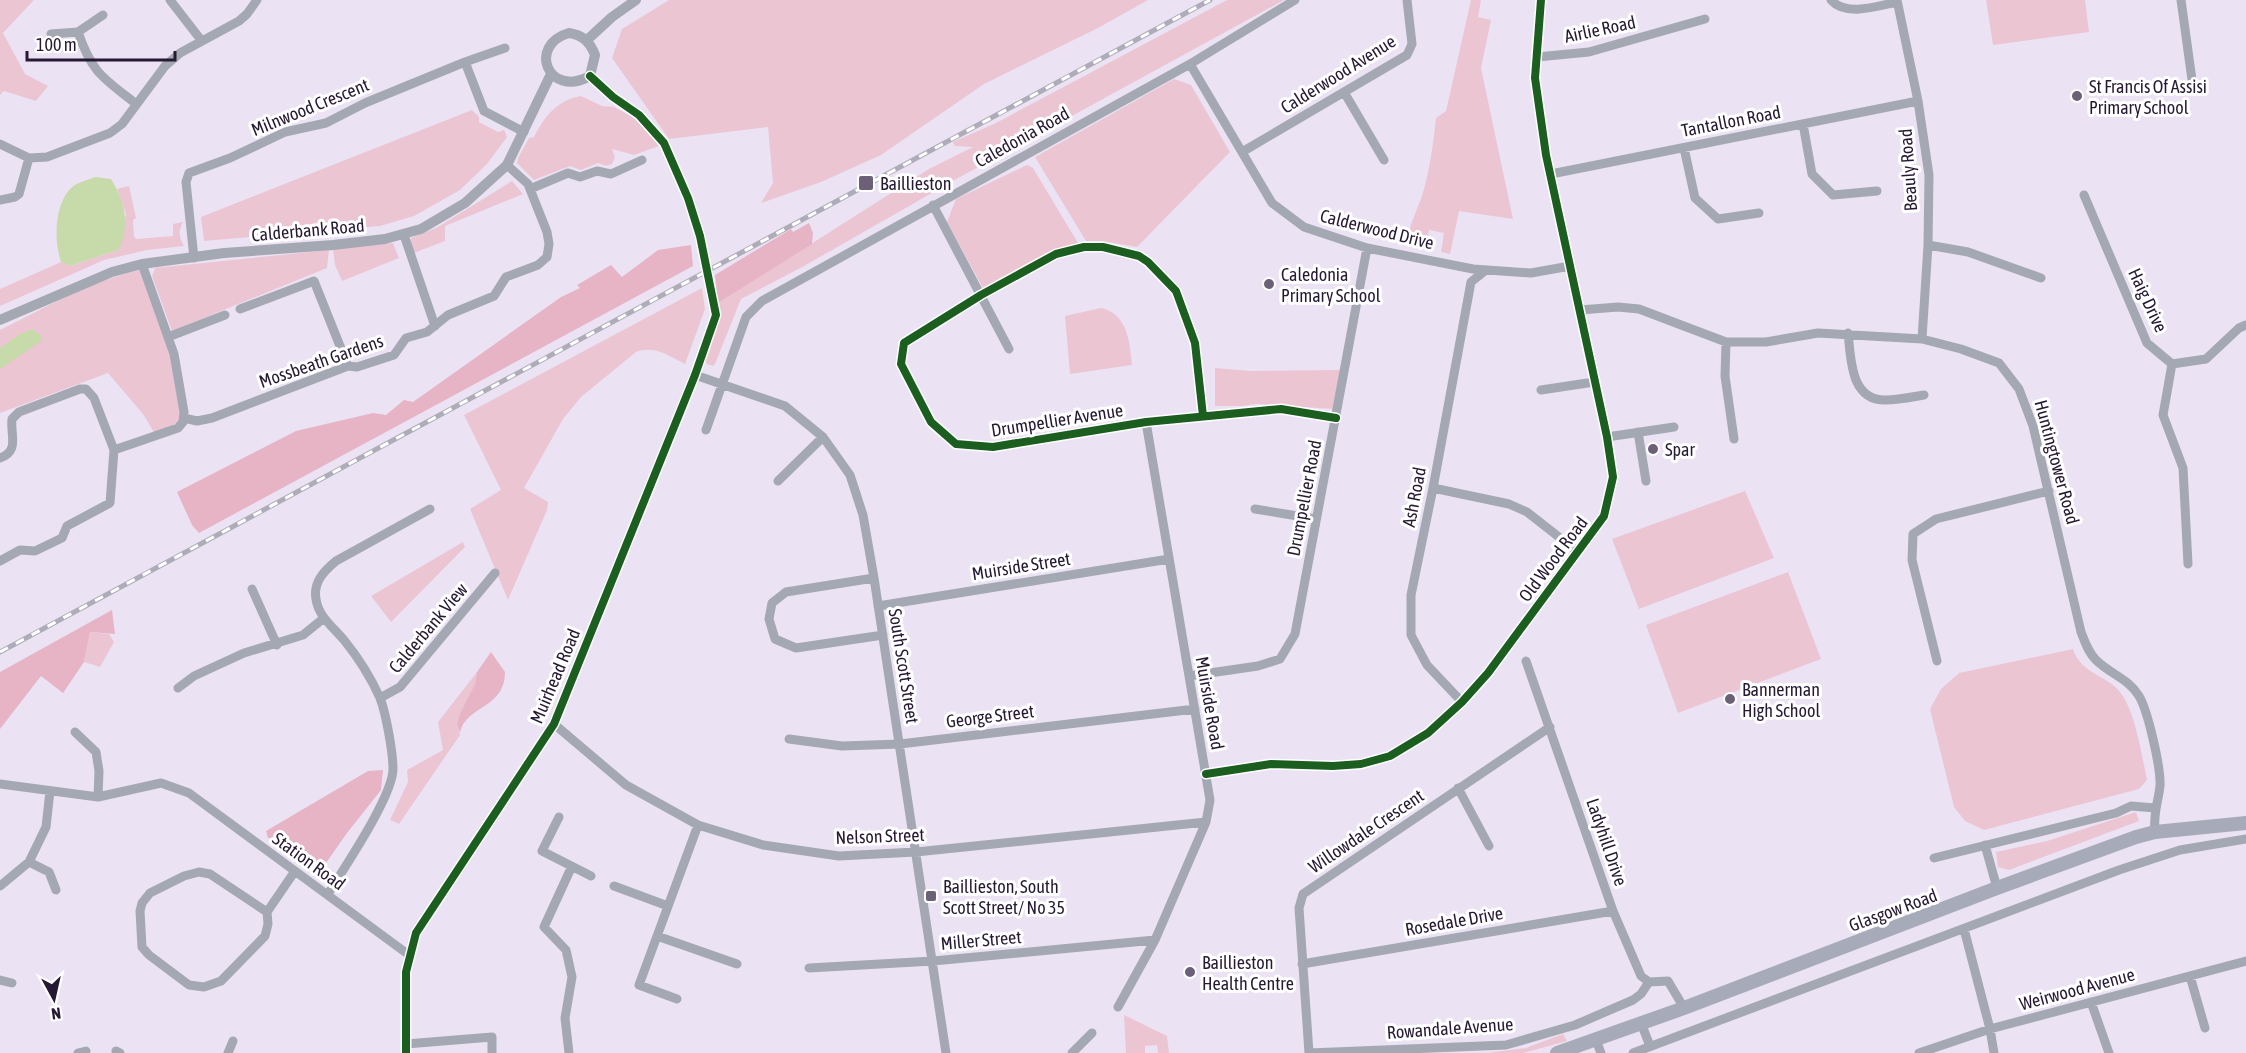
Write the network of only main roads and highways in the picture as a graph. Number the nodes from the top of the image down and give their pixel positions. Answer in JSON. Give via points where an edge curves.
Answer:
{"nodes":[{"id":1,"x":2246,"y":823,"type":"edge"},
{"id":2,"x":1557,"y":1053,"type":"edge"}],
"edges":[{"from":1,"to":2,"type":"main road","name":"Glasgow Road","via":[[2155,832],[2103,848]]}]}
